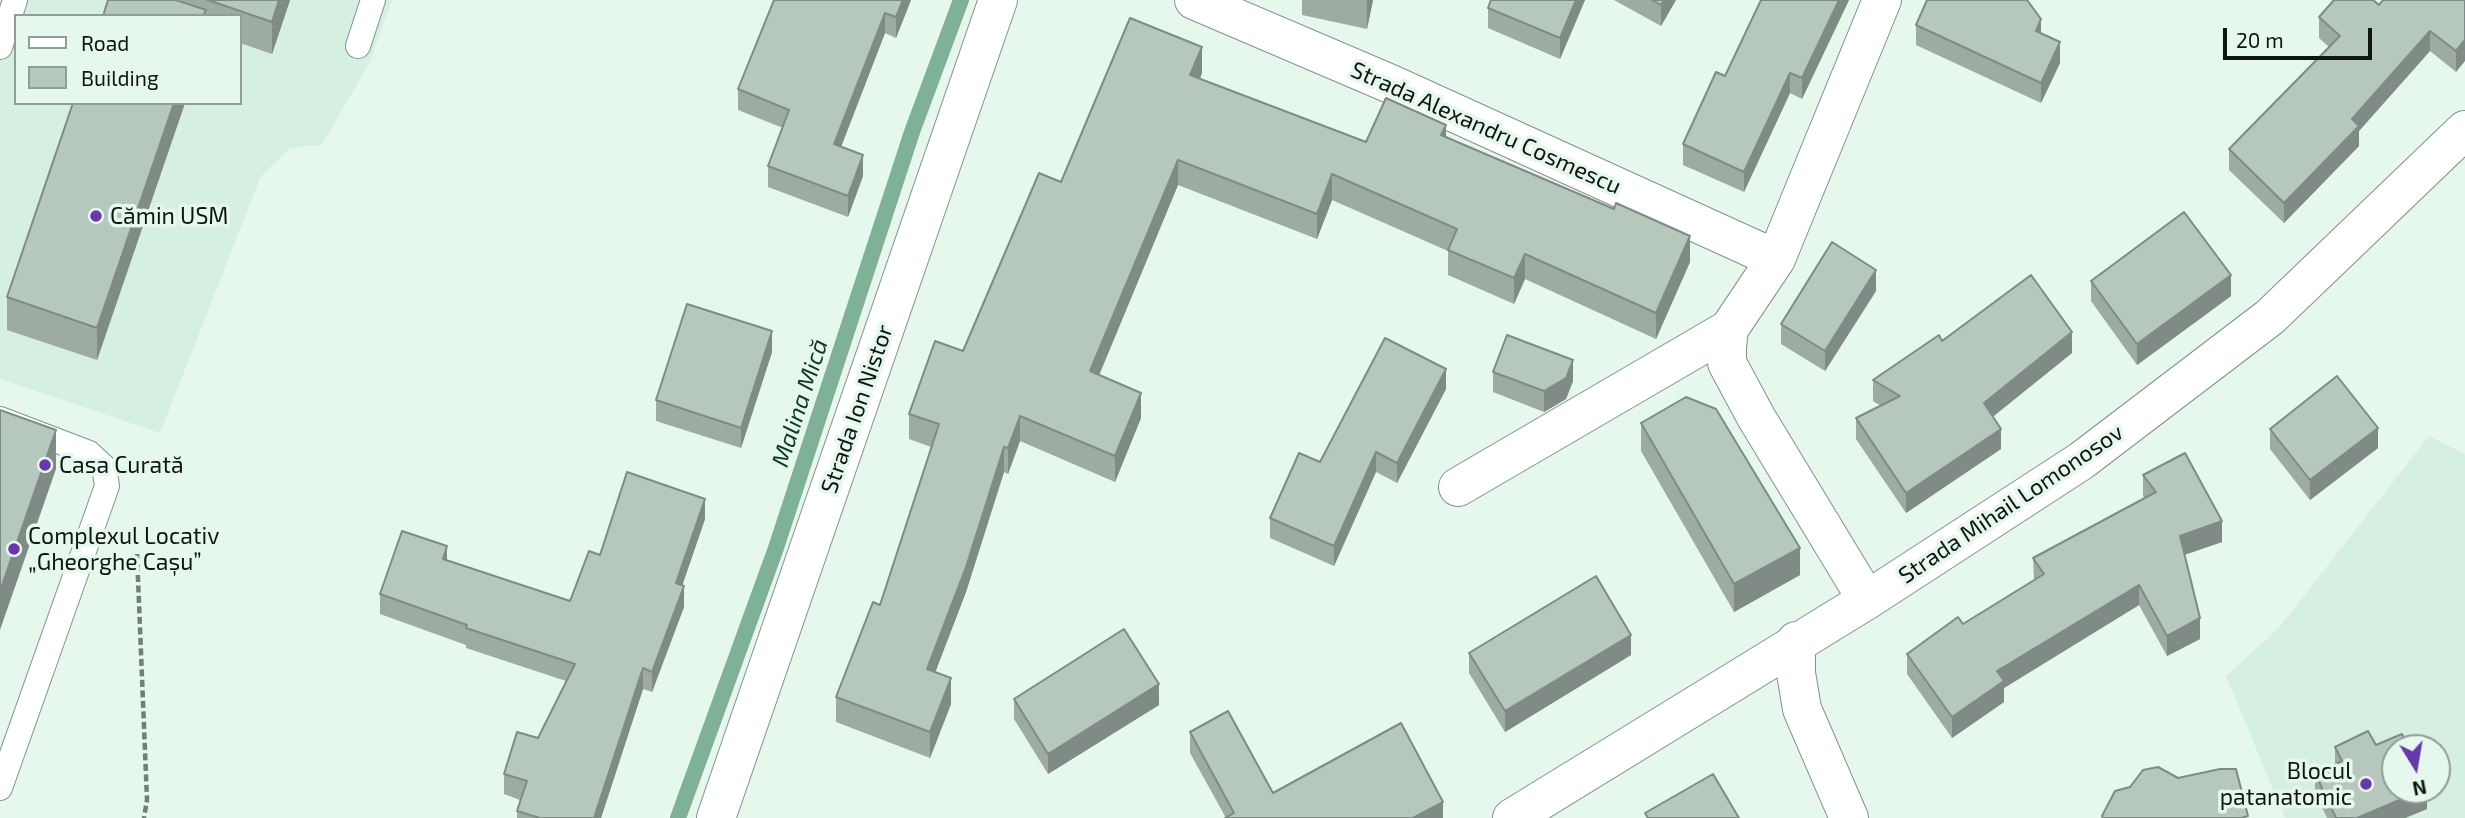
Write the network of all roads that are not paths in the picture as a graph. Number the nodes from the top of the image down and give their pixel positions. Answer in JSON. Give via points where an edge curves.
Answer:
{"nodes":[{"id":1,"x":15,"y":0,"type":"edge"},
{"id":2,"x":373,"y":0,"type":"edge"},
{"id":3,"x":998,"y":0,"type":"edge"},
{"id":4,"x":1194,"y":0,"type":"edge"},
{"id":5,"x":1882,"y":0,"type":"edge"},
{"id":6,"x":358,"y":46,"type":"dead end"},
{"id":7,"x":0,"y":47,"type":"edge"},
{"id":8,"x":2465,"y":130,"type":"edge"},
{"id":9,"x":1776,"y":260,"type":"junction"},
{"id":10,"x":1730,"y":329,"type":"junction"},
{"id":11,"x":0,"y":419,"type":"edge"},
{"id":12,"x":1458,"y":487,"type":"dead end"},
{"id":13,"x":1867,"y":600,"type":"junction"},
{"id":14,"x":1796,"y":641,"type":"junction"},
{"id":15,"x":0,"y":788,"type":"edge"},
{"id":16,"x":716,"y":818,"type":"edge"},
{"id":17,"x":1512,"y":818,"type":"edge"},
{"id":18,"x":1849,"y":818,"type":"edge"}],
"edges":[{"from":1,"to":7,"type":"lane"},
{"from":2,"to":6,"type":"lane"},
{"from":3,"to":16,"type":"street","name":"Strada Ion Nistor"},
{"from":4,"to":9,"type":"street","name":"Strada Alexandru Cosmescu","via":[[1393,85]]},
{"from":5,"to":9,"type":"street"},
{"from":8,"to":13,"type":"street","name":"Strada Mihail Lomonosov","via":[[2336,257],[2230,348],[2081,461]]},
{"from":9,"to":10,"type":"street"},
{"from":10,"to":12,"type":"street"},
{"from":10,"to":13,"type":"street","via":[[1727,363]]},
{"from":11,"to":15,"type":"lane","via":[[89,453],[104,467],[107,486]]},
{"from":13,"to":14,"type":"street","name":"Strada Mihail Lomonosov"},
{"from":14,"to":17,"type":"street","name":"Strada Mihail Lomonosov"},
{"from":14,"to":18,"type":"street","via":[[1802,709]]}]}
